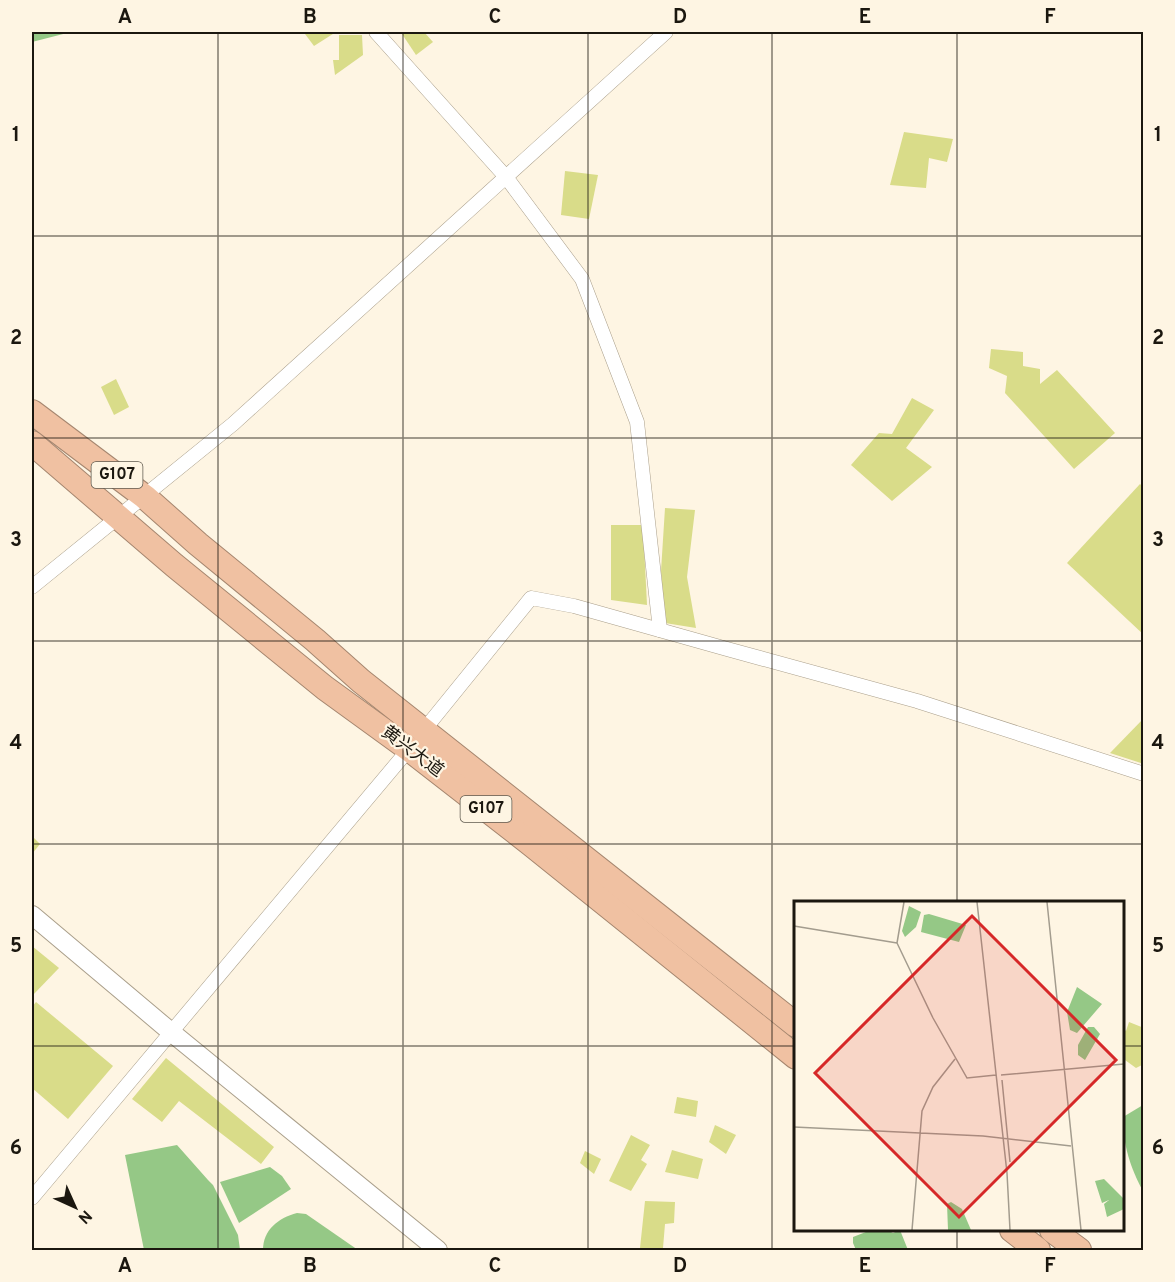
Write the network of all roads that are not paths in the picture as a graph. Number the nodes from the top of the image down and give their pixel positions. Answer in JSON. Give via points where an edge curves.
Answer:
{"nodes":[{"id":1,"x":376,"y":32,"type":"edge"},
{"id":2,"x":666,"y":32,"type":"edge"},
{"id":3,"x":506,"y":177,"type":"junction"},
{"id":4,"x":32,"y":412,"type":"edge"},
{"id":5,"x":32,"y":443,"type":"edge"},
{"id":6,"x":145,"y":496,"type":"junction"},
{"id":7,"x":118,"y":518,"type":"junction"},
{"id":8,"x":240,"y":579,"type":"junction"},
{"id":9,"x":32,"y":587,"type":"edge"},
{"id":10,"x":220,"y":603,"type":"junction"},
{"id":11,"x":660,"y":630,"type":"junction"},
{"id":12,"x":424,"y":730,"type":"junction"},
{"id":13,"x":409,"y":749,"type":"junction"},
{"id":14,"x":1143,"y":774,"type":"edge"},
{"id":15,"x":32,"y":915,"type":"edge"},
{"id":16,"x":794,"y":1024,"type":"edge"},
{"id":17,"x":171,"y":1032,"type":"junction"},
{"id":18,"x":794,"y":1056,"type":"edge"},
{"id":19,"x":32,"y":1198,"type":"edge"},
{"id":20,"x":1013,"y":1231,"type":"edge"},
{"id":21,"x":1053,"y":1231,"type":"edge"},
{"id":22,"x":438,"y":1251,"type":"edge"},
{"id":23,"x":1038,"y":1251,"type":"edge"},
{"id":24,"x":1079,"y":1251,"type":"edge"}],
"edges":[{"from":1,"to":3,"type":"street"},
{"from":2,"to":3,"type":"street"},
{"from":3,"to":6,"type":"street","via":[[233,424]]},
{"from":3,"to":11,"type":"street","via":[[582,279],[637,422]]},
{"from":4,"to":6,"type":"highway","name":"黄兴大道","number":"G107"},
{"from":5,"to":7,"type":"highway","name":"黄兴大道","number":"G107"},
{"from":6,"to":7,"type":"street"},
{"from":6,"to":8,"type":"highway","name":"黄兴大道","number":"G107"},
{"from":7,"to":9,"type":"street"},
{"from":7,"to":10,"type":"highway","name":"黄兴大道","number":"G107"},
{"from":8,"to":10,"type":"highway","via":[[227,576],[217,580],[214,592]]},
{"from":8,"to":12,"type":"highway","name":"黄兴大道","number":"G107"},
{"from":10,"to":13,"type":"highway","name":"黄兴大道","number":"G107","via":[[325,688]]},
{"from":11,"to":12,"type":"street","via":[[531,598]]},
{"from":11,"to":14,"type":"street","via":[[916,701]]},
{"from":12,"to":16,"type":"highway","name":"黄兴大道","number":"G107"},
{"from":13,"to":17,"type":"street"},
{"from":13,"to":18,"type":"highway","name":"黄兴大道","number":"G107"},
{"from":15,"to":17,"type":"street"},
{"from":17,"to":19,"type":"street"},
{"from":17,"to":22,"type":"street"},
{"from":20,"to":23,"type":"highway"},
{"from":21,"to":24,"type":"highway"}]}
